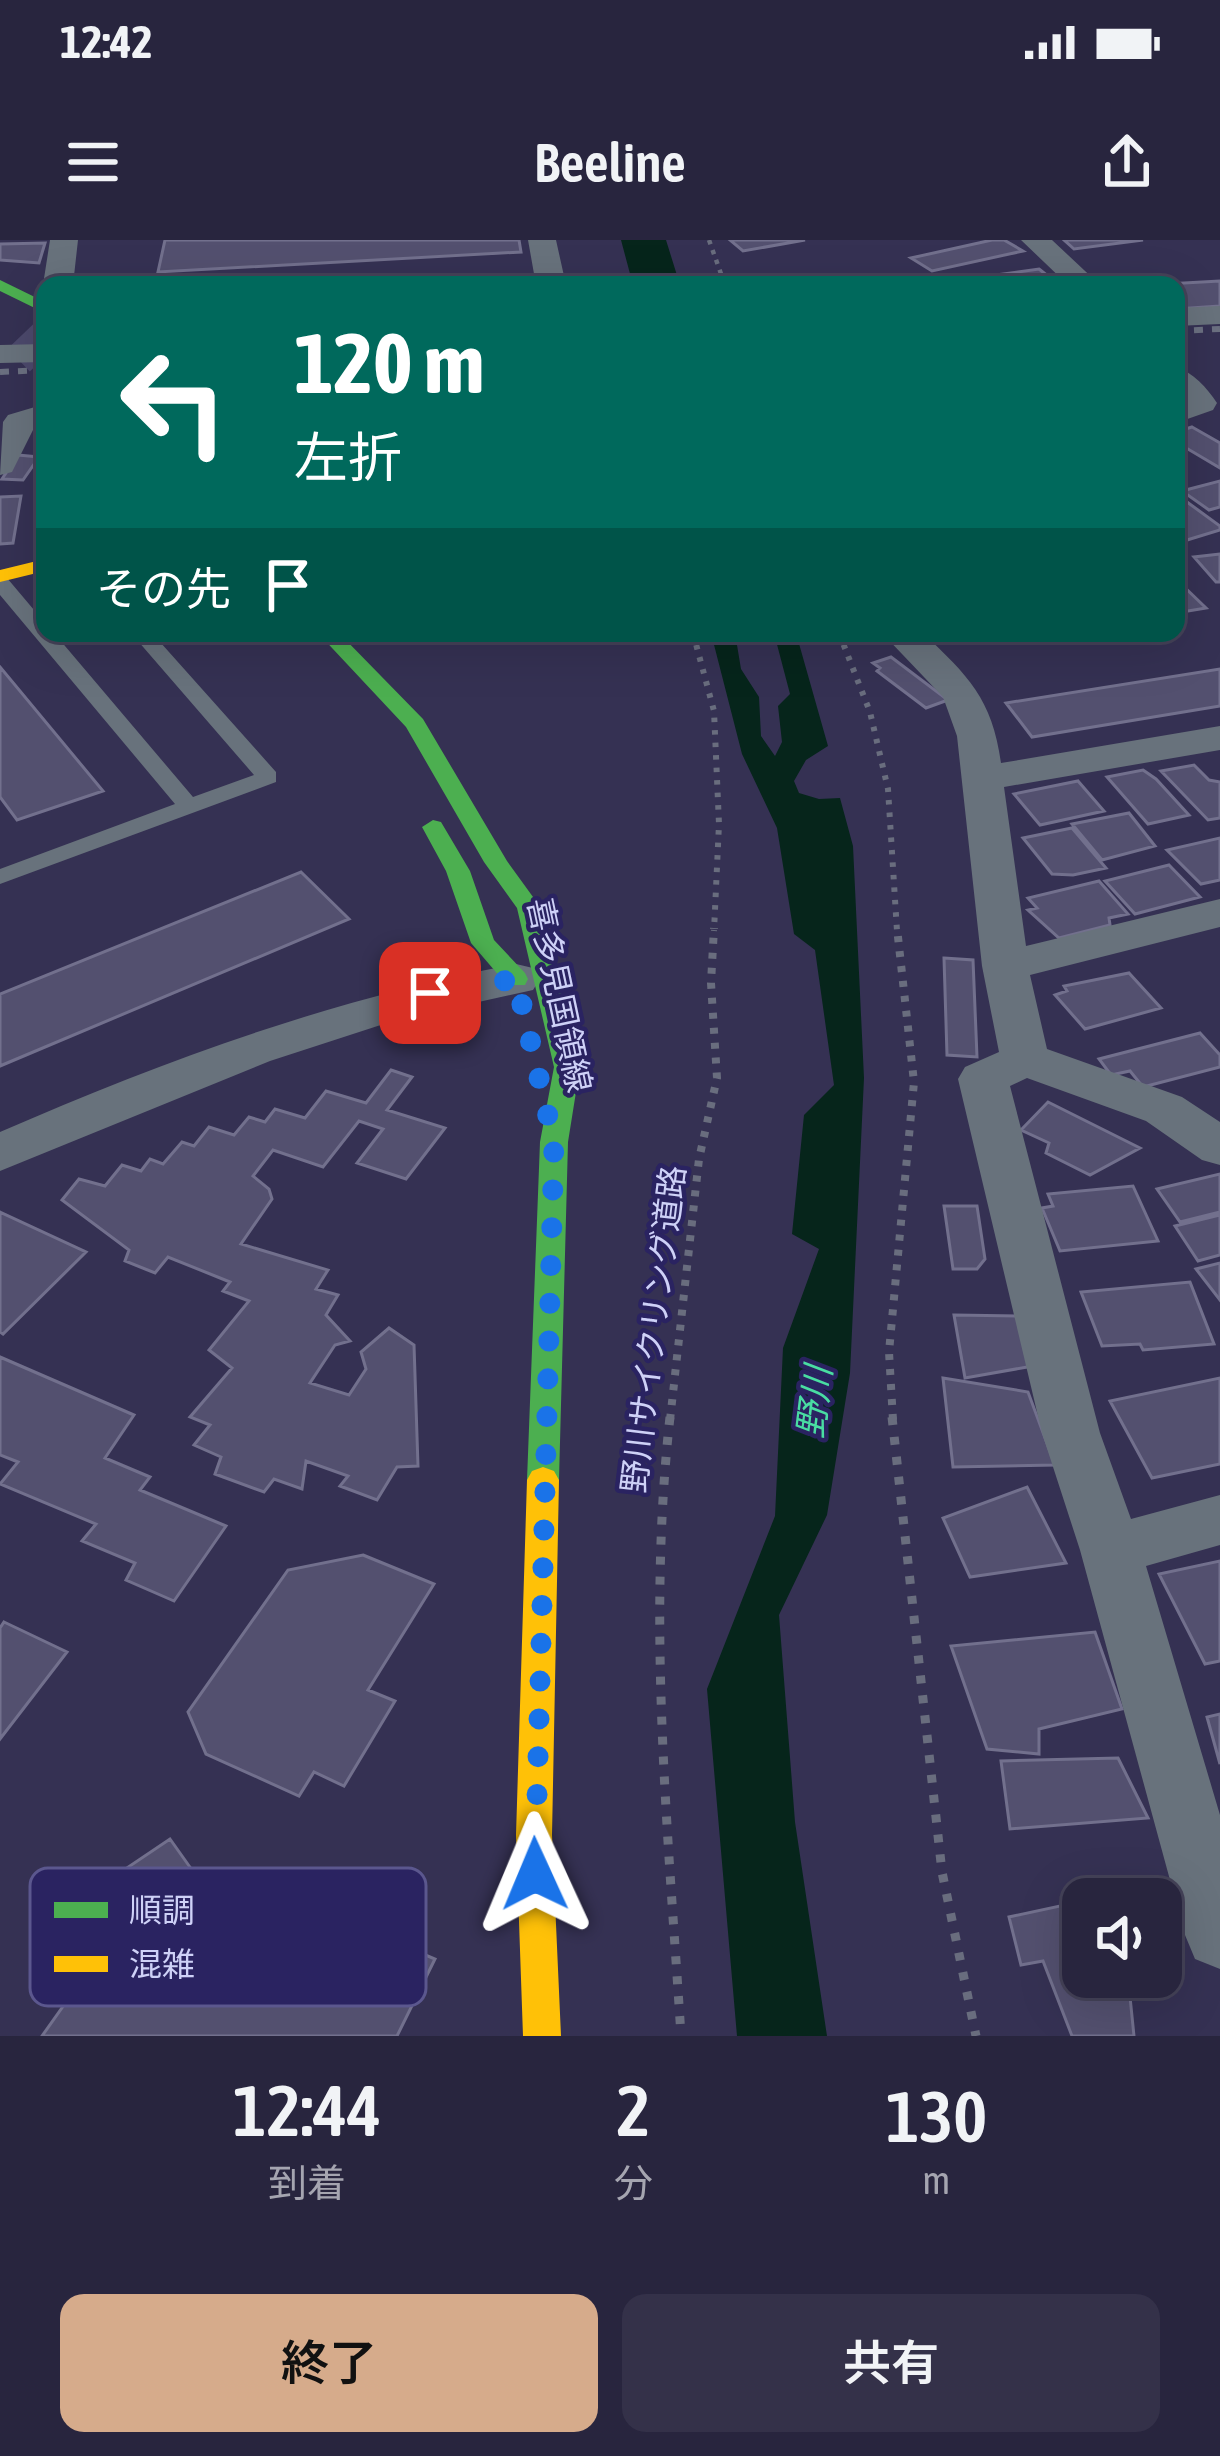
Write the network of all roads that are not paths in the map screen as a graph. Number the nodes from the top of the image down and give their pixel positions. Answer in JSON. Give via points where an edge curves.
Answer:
{"nodes":[{"id":1,"x":64,"y":240,"type":"edge"},
{"id":2,"x":542,"y":240,"type":"edge"},
{"id":3,"x":1035,"y":240,"type":"edge"},
{"id":4,"x":59,"y":276,"type":"edge"},
{"id":5,"x":548,"y":276,"type":"edge"},
{"id":6,"x":1066,"y":276,"type":"edge"},
{"id":7,"x":0,"y":285,"type":"edge"},
{"id":8,"x":36,"y":301,"type":"tunnel mouth"},
{"id":9,"x":1220,"y":315,"type":"edge"},
{"id":10,"x":1185,"y":317,"type":"edge"},
{"id":11,"x":36,"y":417,"type":"edge"},
{"id":12,"x":0,"y":465,"type":"edge"},
{"id":13,"x":36,"y":569,"type":"edge"},
{"id":14,"x":0,"y":579,"type":"edge"},
{"id":15,"x":36,"y":622,"type":"edge"},
{"id":16,"x":52,"y":642,"type":"edge"},
{"id":17,"x":149,"y":642,"type":"edge"},
{"id":18,"x":337,"y":642,"type":"edge"},
{"id":19,"x":910,"y":642,"type":"edge"},
{"id":20,"x":1220,"y":738,"type":"edge"},
{"id":21,"x":984,"y":778,"type":"junction"},
{"id":22,"x":189,"y":807,"type":"junction"},
{"id":23,"x":424,"y":812,"type":"dead end"},
{"id":24,"x":496,"y":862,"type":"junction"},
{"id":25,"x":0,"y":877,"type":"edge"},
{"id":26,"x":1220,"y":913,"type":"edge"},
{"id":27,"x":1005,"y":966,"type":"junction"},
{"id":28,"x":519,"y":991,"type":"junction"},
{"id":29,"x":1025,"y":1059,"type":"junction"},
{"id":30,"x":538,"y":1072,"type":"dead end"},
{"id":31,"x":1220,"y":1093,"type":"edge"},
{"id":32,"x":1164,"y":1109,"type":"junction"},
{"id":33,"x":554,"y":1142,"type":"junction"},
{"id":34,"x":1220,"y":1147,"type":"edge"},
{"id":35,"x":0,"y":1153,"type":"edge"},
{"id":36,"x":1220,"y":1520,"type":"edge"},
{"id":37,"x":1111,"y":1550,"type":"junction"},
{"id":38,"x":1219,"y":1929,"type":"edge"},
{"id":39,"x":542,"y":2036,"type":"edge"}],
"edges":[{"from":1,"to":4,"type":"street"},
{"from":2,"to":5,"type":"street"},
{"from":3,"to":6,"type":"street"},
{"from":7,"to":8,"type":"main road"},
{"from":9,"to":10,"type":"street"},
{"from":11,"to":12,"type":"street","via":[[20,422]]},
{"from":13,"to":14,"type":"main road"},
{"from":14,"to":15,"type":"lane"},
{"from":16,"to":22,"type":"lane"},
{"from":17,"to":22,"type":"lane","via":[[268,778]]},
{"from":18,"to":24,"type":"main road","name":"喜多見国領線","via":[[415,724]]},
{"from":19,"to":21,"type":"street","via":[[962,693]]},
{"from":20,"to":21,"type":"street"},
{"from":21,"to":27,"type":"street"},
{"from":22,"to":25,"type":"lane"},
{"from":23,"to":28,"type":"main road","via":[[458,871],[482,943]]},
{"from":24,"to":28,"type":"main road","name":"喜多見国領線"},
{"from":24,"to":33,"type":"main road","name":"喜多見国領線","via":[[529,908],[578,1062]]},
{"from":26,"to":27,"type":"street"},
{"from":27,"to":29,"type":"street"},
{"from":28,"to":35,"type":"street","via":[[430,993],[216,1060]]},
{"from":29,"to":32,"type":"street"},
{"from":29,"to":37,"type":"street","via":[[983,1079],[1071,1433]]},
{"from":30,"to":33,"type":"main road","name":"喜多見国領線"},
{"from":31,"to":32,"type":"street"},
{"from":32,"to":34,"type":"street"},
{"from":33,"to":39,"type":"main road","name":"喜多見国領線","via":[[534,1835]]},
{"from":36,"to":37,"type":"street"},
{"from":37,"to":38,"type":"street"}]}
